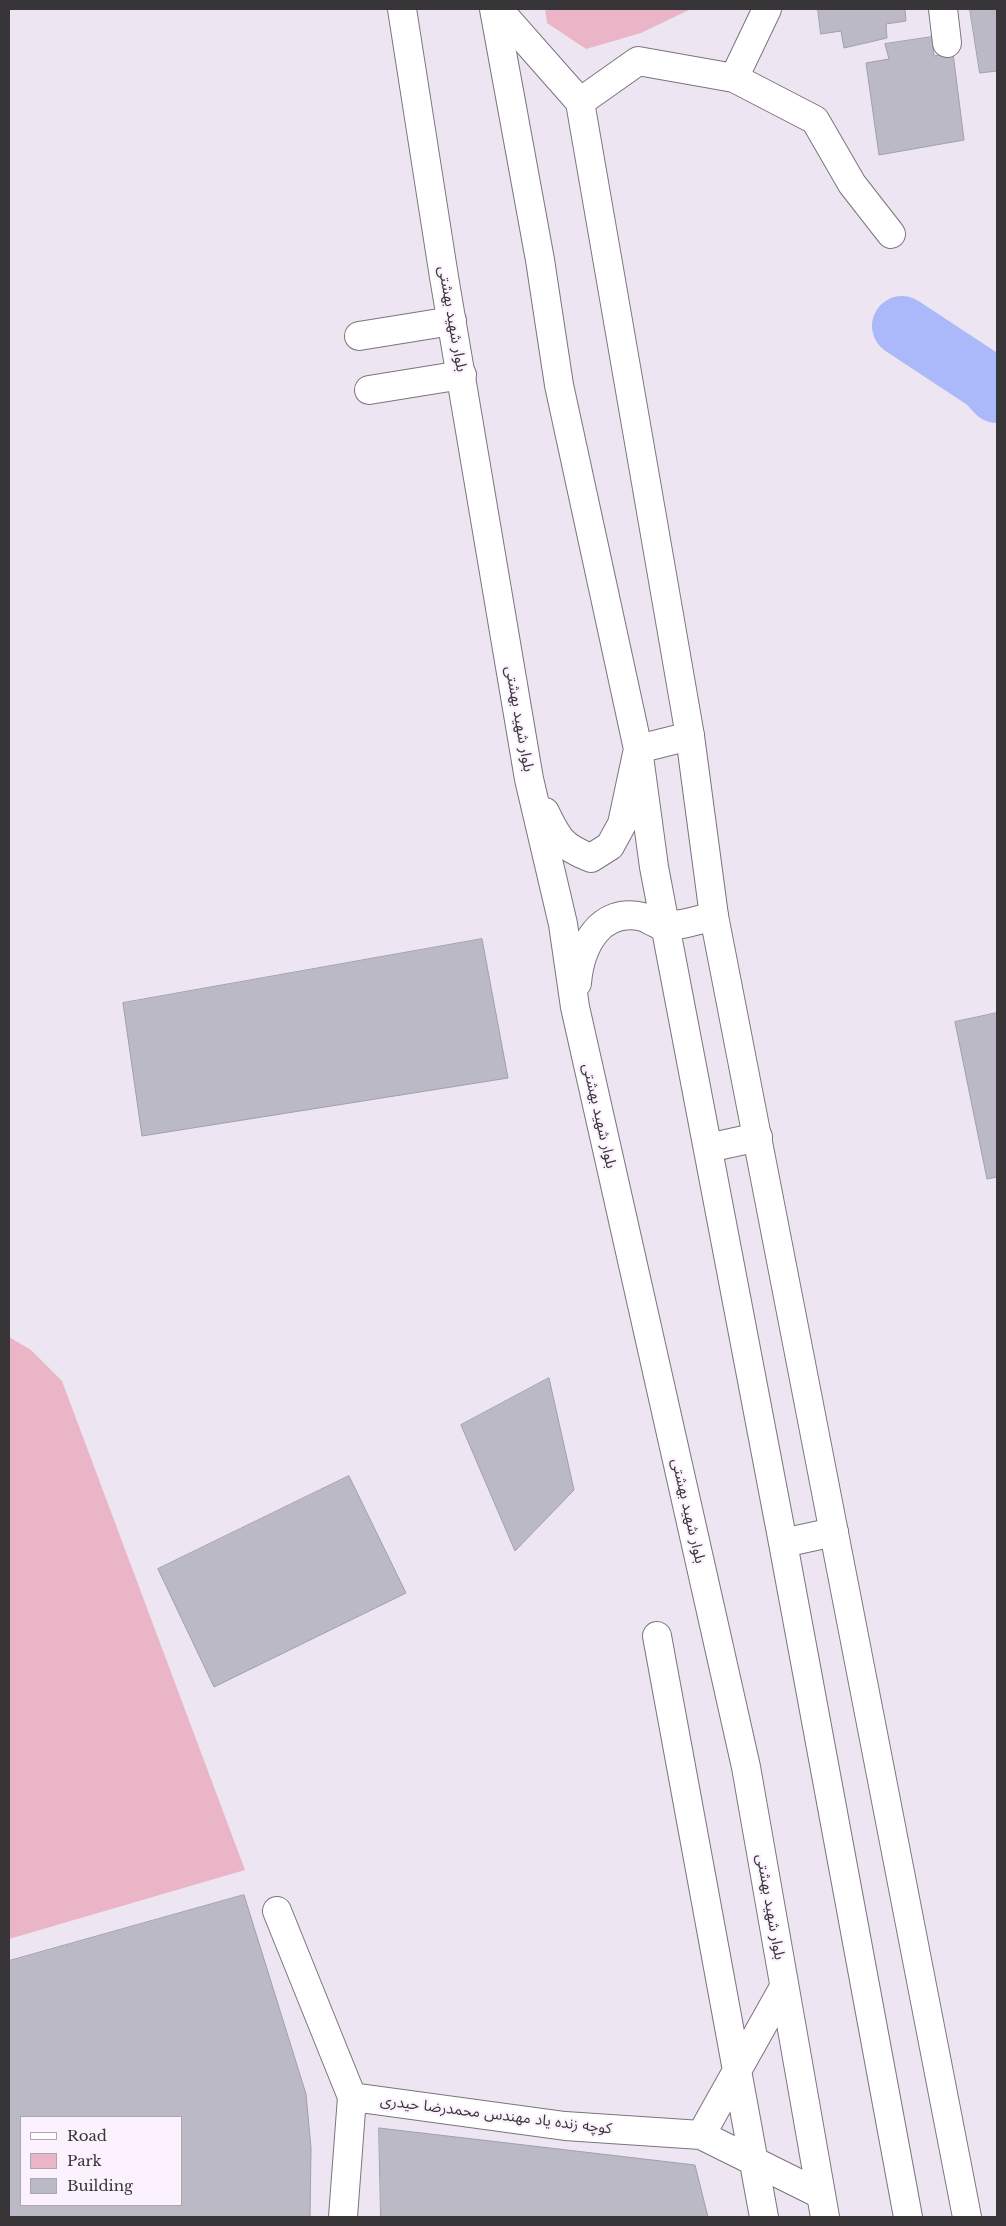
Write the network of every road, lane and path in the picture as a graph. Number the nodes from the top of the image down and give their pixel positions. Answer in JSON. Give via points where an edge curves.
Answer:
{"nodes":[{"id":1,"x":402,"y":9,"type":"edge"},
{"id":2,"x":496,"y":9,"type":"edge"},
{"id":3,"x":767,"y":9,"type":"edge"},
{"id":4,"x":943,"y":9,"type":"edge"},
{"id":5,"x":947,"y":43,"type":"dead end"},
{"id":6,"x":734,"y":78,"type":"junction"},
{"id":7,"x":580,"y":102,"type":"junction"},
{"id":8,"x":891,"y":234,"type":"dead end"},
{"id":9,"x":452,"y":321,"type":"junction"},
{"id":10,"x":359,"y":336,"type":"dead end"},
{"id":11,"x":462,"y":374,"type":"junction"},
{"id":12,"x":369,"y":390,"type":"dead end"},
{"id":13,"x":690,"y":736,"type":"junction"},
{"id":14,"x":638,"y":749,"type":"junction"},
{"id":15,"x":529,"y":779,"type":"junction"},
{"id":16,"x":714,"y":916,"type":"junction"},
{"id":17,"x":666,"y":926,"type":"junction"},
{"id":18,"x":575,"y":1007,"type":"junction"},
{"id":19,"x":758,"y":1136,"type":"junction"},
{"id":20,"x":708,"y":1148,"type":"junction"},
{"id":21,"x":834,"y":1532,"type":"junction"},
{"id":22,"x":783,"y":1543,"type":"junction"},
{"id":23,"x":658,"y":1636,"type":"dead end"},
{"id":24,"x":277,"y":1911,"type":"dead end"},
{"id":25,"x":784,"y":1987,"type":"junction"},
{"id":26,"x":738,"y":2073,"type":"junction"},
{"id":27,"x":352,"y":2097,"type":"junction"},
{"id":28,"x":701,"y":2135,"type":"junction"},
{"id":29,"x":754,"y":2162,"type":"junction"},
{"id":30,"x":823,"y":2206,"type":"edge"},
{"id":31,"x":343,"y":2217,"type":"edge"},
{"id":32,"x":764,"y":2217,"type":"edge"},
{"id":33,"x":908,"y":2217,"type":"edge"},
{"id":34,"x":967,"y":2217,"type":"edge"}],
"edges":[{"from":1,"to":9,"type":"main road","name":"بلوار شهید بهشتی"},
{"from":2,"to":7,"type":"main road"},
{"from":2,"to":14,"type":"main road","via":[[559,384]]},
{"from":3,"to":6,"type":"main road"},
{"from":4,"to":5,"type":"main road"},
{"from":6,"to":7,"type":"main road","via":[[638,61]]},
{"from":6,"to":8,"type":"main road","via":[[815,120],[852,184]]},
{"from":7,"to":13,"type":"main road"},
{"from":9,"to":10,"type":"main road"},
{"from":9,"to":11,"type":"main road","name":"بلوار شهید بهشتی"},
{"from":11,"to":12,"type":"main road"},
{"from":11,"to":15,"type":"main road","name":"بلوار شهید بهشتی"},
{"from":13,"to":14,"type":"main road"},
{"from":13,"to":16,"type":"main road"},
{"from":14,"to":15,"type":"main road","via":[[622,824],[610,846],[591,858],[570,850],[556,834]]},
{"from":14,"to":17,"type":"main road","via":[[654,868]]},
{"from":15,"to":18,"type":"main road","name":"بلوار شهید بهشتی","via":[[563,924]]},
{"from":16,"to":17,"type":"main road"},
{"from":16,"to":19,"type":"main road"},
{"from":17,"to":18,"type":"main road","via":[[642,917],[620,916],[605,921],[591,937],[579,962]]},
{"from":17,"to":20,"type":"main road"},
{"from":18,"to":25,"type":"main road","name":"بلوار شهید بهشتی","via":[[746,1768]]},
{"from":19,"to":20,"type":"main road"},
{"from":19,"to":21,"type":"main road"},
{"from":20,"to":22,"type":"main road"},
{"from":21,"to":22,"type":"main road"},
{"from":21,"to":34,"type":"main road"},
{"from":22,"to":33,"type":"main road"},
{"from":23,"to":26,"type":"main road"},
{"from":24,"to":27,"type":"main road"},
{"from":25,"to":26,"type":"main road"},
{"from":25,"to":30,"type":"main road","name":"بلوار شهید بهشتی"},
{"from":26,"to":28,"type":"main road"},
{"from":26,"to":29,"type":"main road"},
{"from":27,"to":28,"type":"main road","name":"کوچه زنده یاد مهندس محمدرضا حیدری","via":[[565,2126]]},
{"from":27,"to":31,"type":"main road"},
{"from":28,"to":29,"type":"main road","name":"کوچه زنده یاد مهندس محمدرضا حیدری"},
{"from":29,"to":30,"type":"main road","name":"کوچه زنده یاد مهندس محمدرضا حیدری"},
{"from":29,"to":32,"type":"main road"}]}
